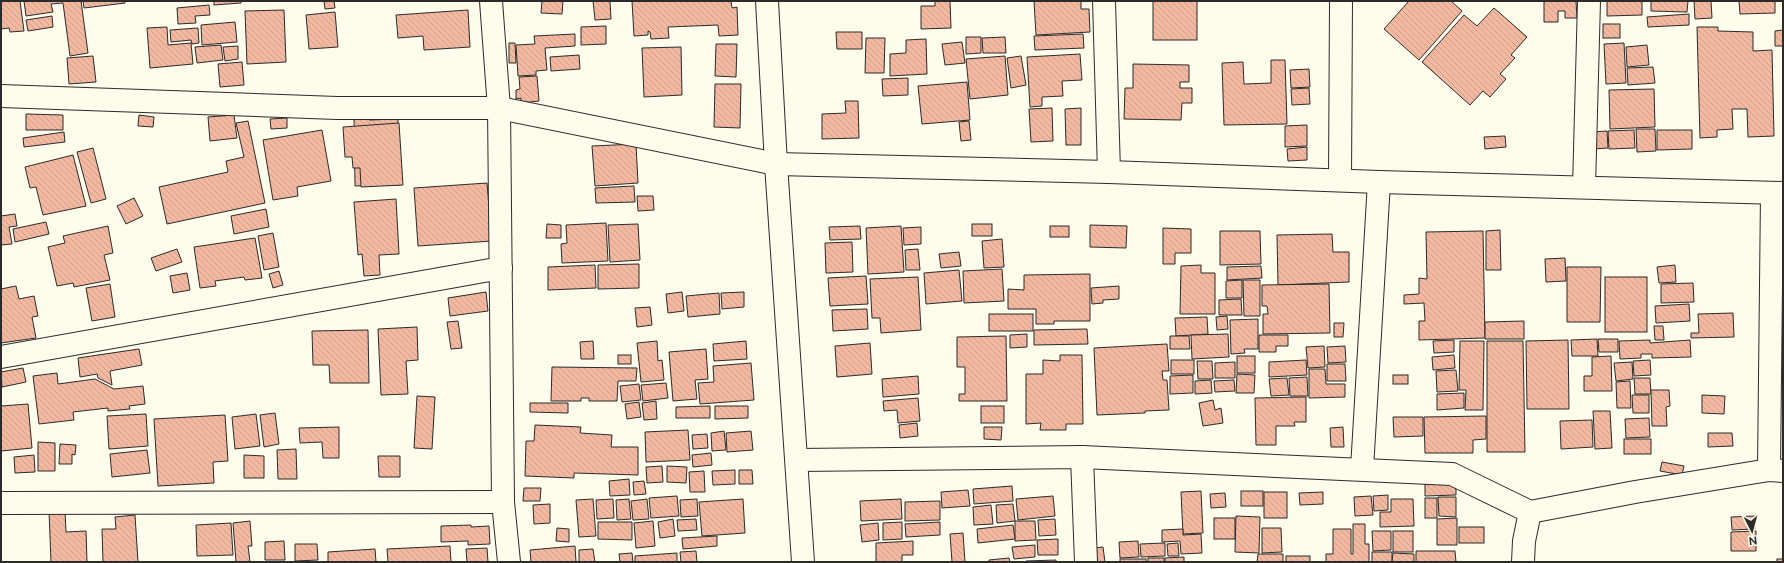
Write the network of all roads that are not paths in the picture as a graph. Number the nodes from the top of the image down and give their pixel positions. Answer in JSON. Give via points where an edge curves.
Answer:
{"nodes":[{"id":1,"x":491,"y":1,"type":"edge"},
{"id":2,"x":767,"y":1,"type":"edge"},
{"id":3,"x":1104,"y":1,"type":"edge"},
{"id":4,"x":1341,"y":1,"type":"edge"},
{"id":5,"x":1589,"y":1,"type":"edge"},
{"id":6,"x":1,"y":96,"type":"edge"},
{"id":7,"x":499,"y":108,"type":"junction"},
{"id":8,"x":776,"y":164,"type":"junction"},
{"id":9,"x":1109,"y":172,"type":"junction"},
{"id":10,"x":1340,"y":179,"type":"junction"},
{"id":11,"x":1379,"y":182,"type":"junction"},
{"id":12,"x":1584,"y":187,"type":"junction"},
{"id":13,"x":1777,"y":193,"type":"edge"},
{"id":14,"x":501,"y":268,"type":"junction"},
{"id":15,"x":1,"y":357,"type":"edge"},
{"id":16,"x":1082,"y":457,"type":"junction"},
{"id":17,"x":797,"y":460,"type":"junction"},
{"id":18,"x":1362,"y":469,"type":"junction"},
{"id":19,"x":1776,"y":471,"type":"edge"},
{"id":20,"x":1,"y":502,"type":"edge"},
{"id":21,"x":504,"y":502,"type":"junction"},
{"id":22,"x":1530,"y":512,"type":"junction"},
{"id":23,"x":509,"y":562,"type":"edge"},
{"id":24,"x":803,"y":562,"type":"edge"},
{"id":25,"x":1086,"y":562,"type":"edge"},
{"id":26,"x":1523,"y":562,"type":"edge"}],
"edges":[{"from":1,"to":7,"type":"street"},
{"from":2,"to":8,"type":"street"},
{"from":3,"to":9,"type":"street"},
{"from":4,"to":10,"type":"street"},
{"from":5,"to":12,"type":"street"},
{"from":6,"to":7,"type":"street","via":[[352,108]]},
{"from":7,"to":8,"type":"street"},
{"from":7,"to":14,"type":"street"},
{"from":8,"to":9,"type":"street"},
{"from":8,"to":17,"type":"street"},
{"from":9,"to":10,"type":"street"},
{"from":10,"to":11,"type":"street"},
{"from":11,"to":12,"type":"street"},
{"from":11,"to":18,"type":"street"},
{"from":12,"to":13,"type":"street"},
{"from":13,"to":19,"type":"street"},
{"from":14,"to":15,"type":"street"},
{"from":14,"to":21,"type":"street"},
{"from":16,"to":17,"type":"street"},
{"from":16,"to":18,"type":"street"},
{"from":16,"to":25,"type":"street"},
{"from":17,"to":24,"type":"street"},
{"from":18,"to":22,"type":"street","via":[[1452,474]]},
{"from":19,"to":22,"type":"street","via":[[1635,492]]},
{"from":20,"to":21,"type":"street"},
{"from":21,"to":23,"type":"street"},
{"from":22,"to":26,"type":"street"}]}
